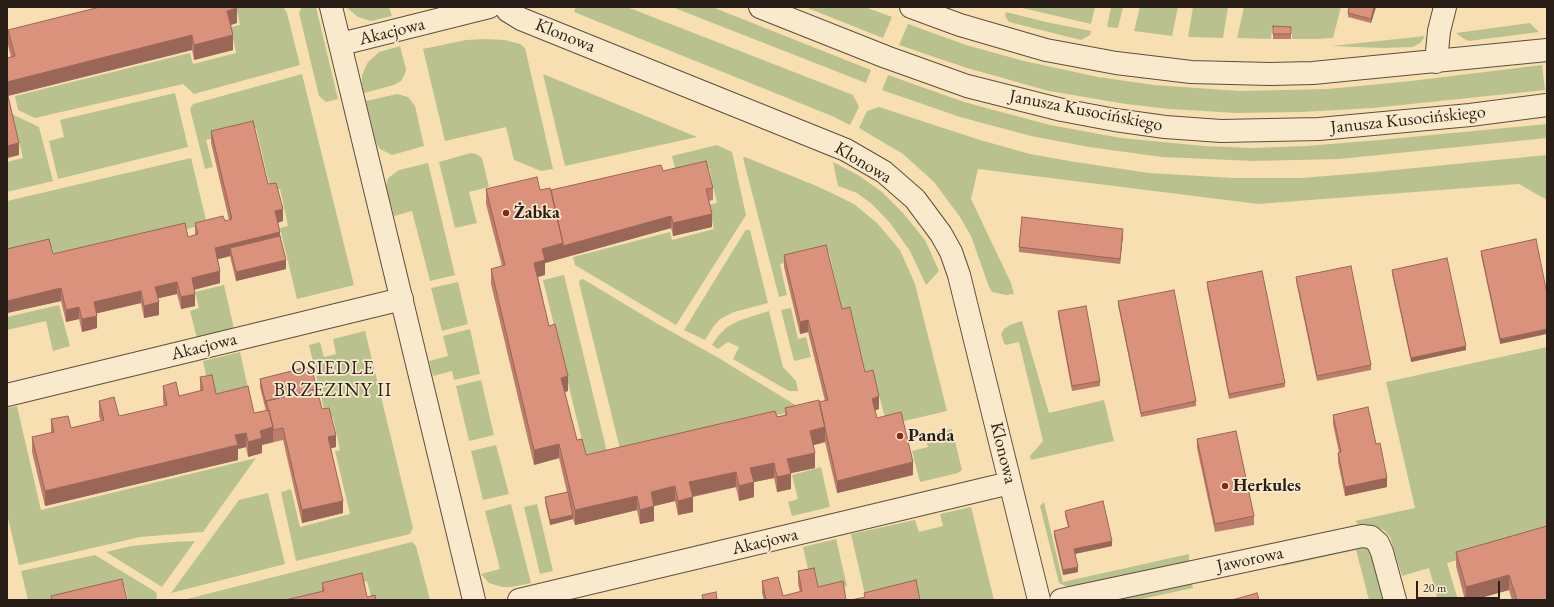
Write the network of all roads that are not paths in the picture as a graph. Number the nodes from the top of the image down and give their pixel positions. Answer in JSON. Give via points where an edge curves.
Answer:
{"nodes":[{"id":1,"x":331,"y":7,"type":"edge"},
{"id":2,"x":489,"y":7,"type":"edge"},
{"id":3,"x":505,"y":7,"type":"edge"},
{"id":4,"x":760,"y":7,"type":"edge"},
{"id":5,"x":911,"y":7,"type":"edge"},
{"id":6,"x":1445,"y":7,"type":"edge"},
{"id":7,"x":341,"y":44,"type":"junction"},
{"id":8,"x":1547,"y":50,"type":"edge"},
{"id":9,"x":1436,"y":62,"type":"junction"},
{"id":10,"x":1547,"y":105,"type":"edge"},
{"id":11,"x":402,"y":299,"type":"junction"},
{"id":12,"x":7,"y":396,"type":"edge"},
{"id":13,"x":1010,"y":483,"type":"junction"},
{"id":14,"x":474,"y":600,"type":"edge"},
{"id":15,"x":519,"y":600,"type":"edge"},
{"id":16,"x":1039,"y":600,"type":"edge"},
{"id":17,"x":1061,"y":600,"type":"edge"},
{"id":18,"x":1395,"y":600,"type":"edge"}],
"edges":[{"from":1,"to":7,"type":"street","name":"Akacjowa"},
{"from":2,"to":7,"type":"street","name":"Akacjowa"},
{"from":3,"to":13,"type":"street","name":"Klonowa","via":[[521,19],[846,150],[884,172],[915,199],[941,234],[959,274]]},
{"from":4,"to":10,"type":"street","name":"Janusza Kusocińskiego","via":[[967,86],[1062,110],[1165,127],[1221,131],[1319,129]]},
{"from":5,"to":9,"type":"street","via":[[960,25],[1046,50],[1171,70],[1213,74],[1314,73]]},
{"from":6,"to":9,"type":"street","via":[[1439,31]]},
{"from":7,"to":11,"type":"street","name":"Akacjowa"},
{"from":8,"to":9,"type":"street"},
{"from":11,"to":12,"type":"street","name":"Akacjowa"},
{"from":11,"to":14,"type":"street","name":"Akacjowa"},
{"from":13,"to":15,"type":"street","name":"Akacjowa"},
{"from":13,"to":16,"type":"street","name":"Klonowa"},
{"from":17,"to":18,"type":"street","name":"Jaworowa","via":[[1354,537],[1371,537],[1378,543]]}]}
